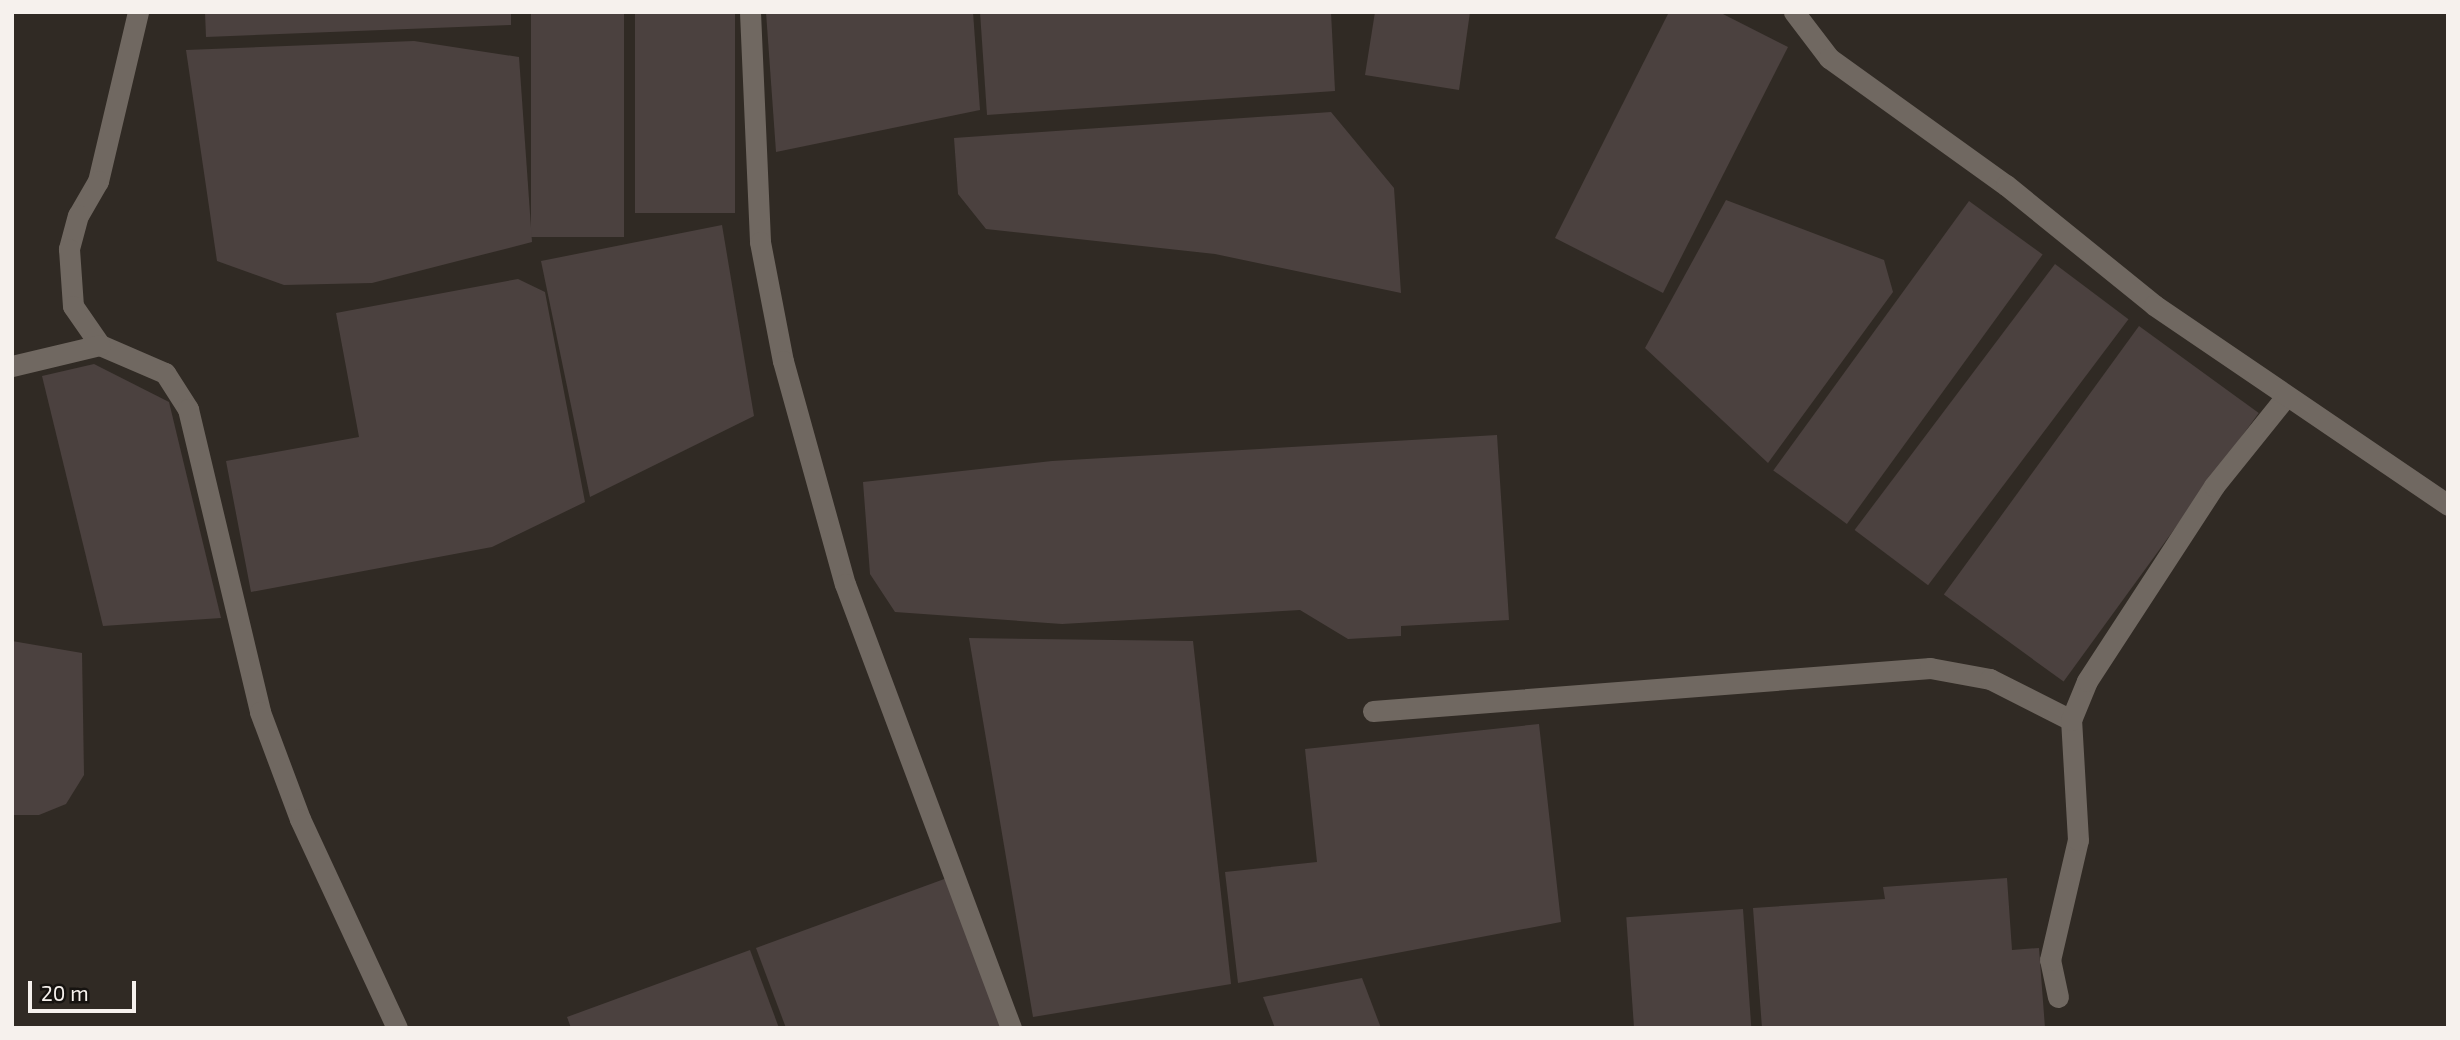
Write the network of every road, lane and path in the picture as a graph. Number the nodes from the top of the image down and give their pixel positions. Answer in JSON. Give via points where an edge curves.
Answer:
{"nodes":[{"id":1,"x":138,"y":12,"type":"edge"},
{"id":2,"x":750,"y":12,"type":"edge"},
{"id":3,"x":1794,"y":12,"type":"edge"},
{"id":4,"x":100,"y":345,"type":"junction"},
{"id":5,"x":12,"y":366,"type":"edge"},
{"id":6,"x":2284,"y":399,"type":"junction"},
{"id":7,"x":2448,"y":505,"type":"edge"},
{"id":8,"x":1373,"y":711,"type":"dead end"},
{"id":9,"x":2071,"y":720,"type":"junction"},
{"id":10,"x":2058,"y":997,"type":"dead end"},
{"id":11,"x":397,"y":1028,"type":"edge"},
{"id":12,"x":1012,"y":1028,"type":"edge"}],
"edges":[{"from":1,"to":4,"type":"street","via":[[98,181],[78,215],[69,249],[73,306]]},
{"from":2,"to":12,"type":"street","via":[[760,242],[783,360],[845,584]]},
{"from":3,"to":6,"type":"street","via":[[1829,58]]},
{"from":4,"to":5,"type":"street"},
{"from":4,"to":11,"type":"street","via":[[165,373],[188,409],[260,712],[300,819]]},
{"from":6,"to":7,"type":"street"},
{"from":6,"to":9,"type":"street","via":[[2214,486],[2087,681]]},
{"from":8,"to":9,"type":"street","via":[[1930,668],[1990,679]]},
{"from":9,"to":10,"type":"street","via":[[2078,840],[2050,960]]}]}
